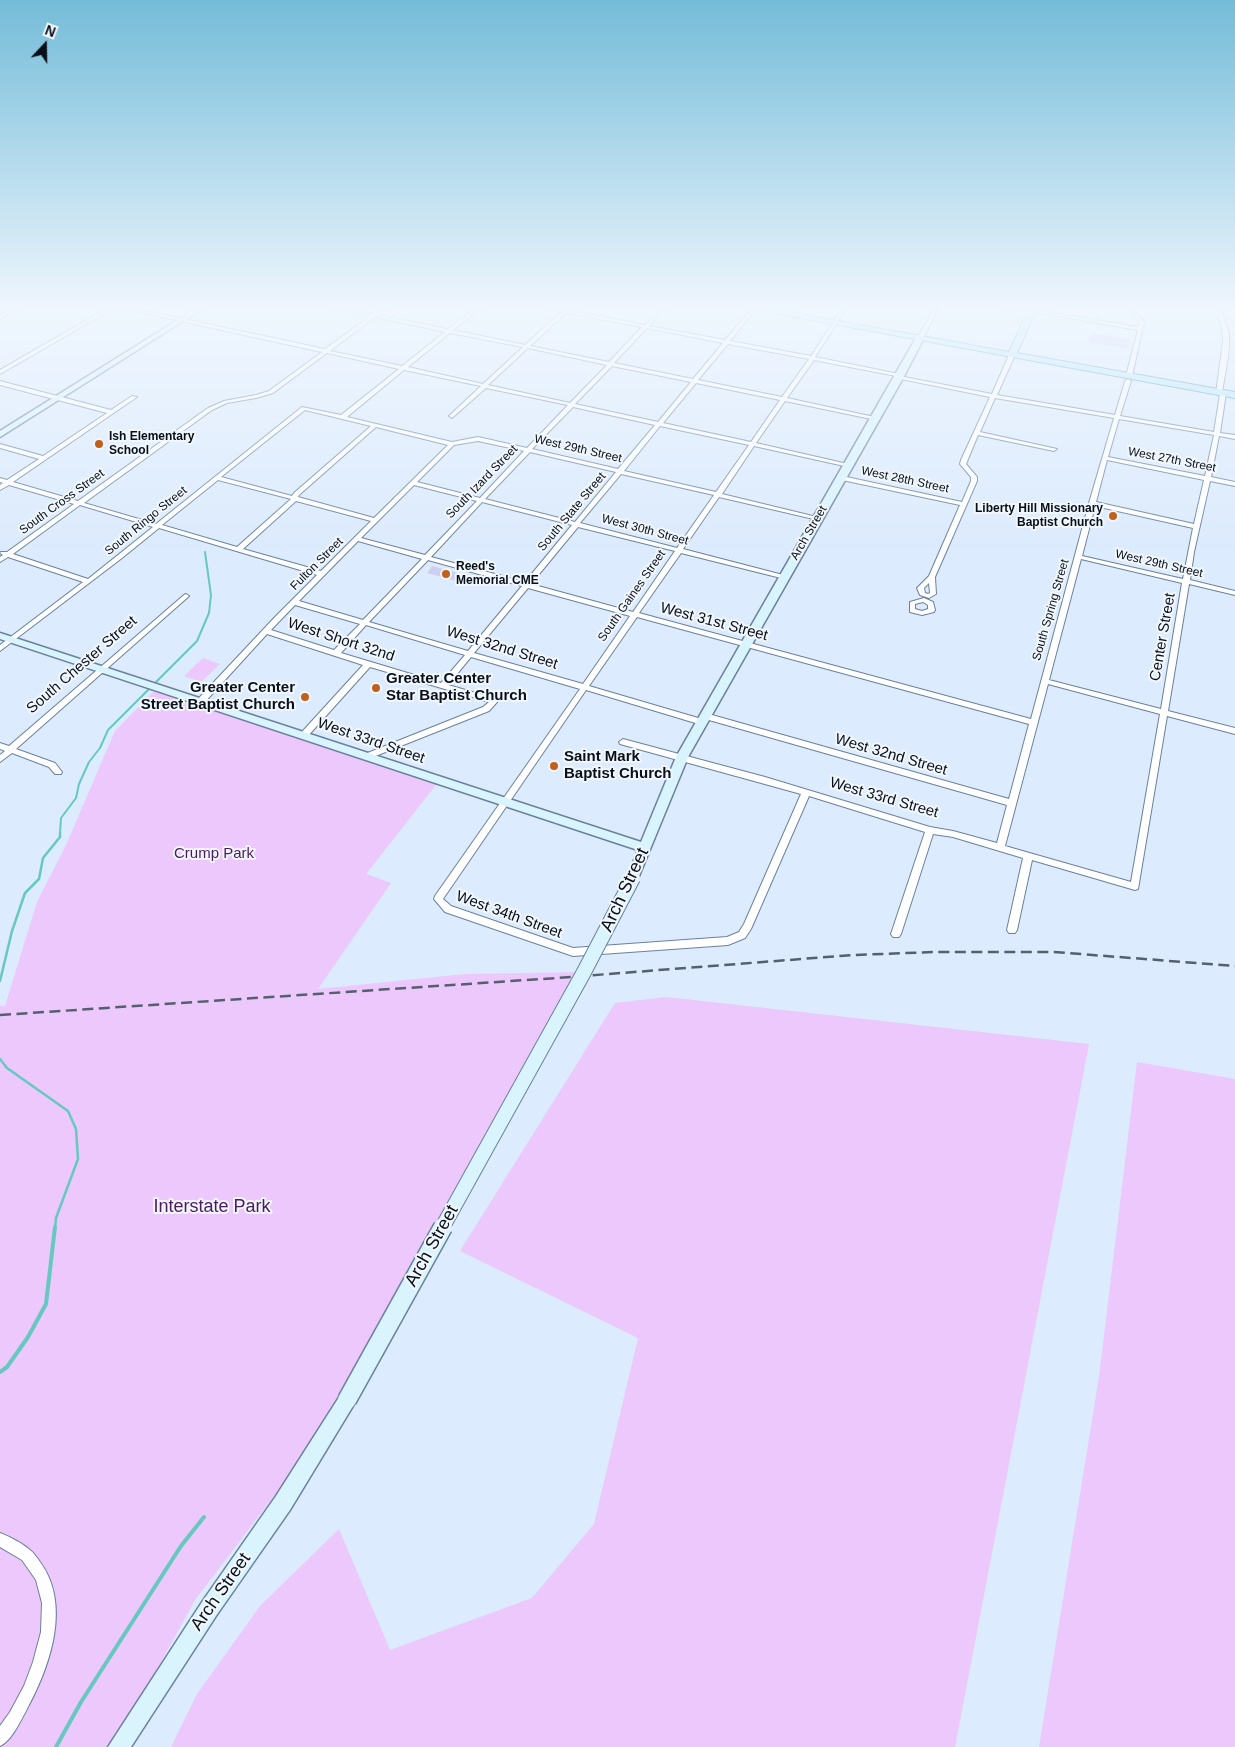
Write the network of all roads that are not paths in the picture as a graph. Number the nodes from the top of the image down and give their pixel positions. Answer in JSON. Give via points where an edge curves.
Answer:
{"nodes":[{"id":1,"x":18,"y":388,"type":"edge"},
{"id":2,"x":75,"y":388,"type":"edge"},
{"id":3,"x":277,"y":388,"type":"edge"},
{"id":4,"x":380,"y":388,"type":"edge"},
{"id":5,"x":481,"y":388,"type":"edge"},
{"id":6,"x":496,"y":388,"type":"edge"},
{"id":7,"x":587,"y":388,"type":"edge"},
{"id":8,"x":690,"y":388,"type":"edge"},
{"id":9,"x":727,"y":388,"type":"edge"},
{"id":10,"x":792,"y":388,"type":"edge"},
{"id":11,"x":894,"y":388,"type":"edge"},
{"id":12,"x":952,"y":388,"type":"edge"},
{"id":13,"x":997,"y":388,"type":"edge"},
{"id":14,"x":1126,"y":388,"type":"edge"},
{"id":15,"x":1185,"y":388,"type":"edge"},
{"id":16,"x":1221,"y":388,"type":"edge"},
{"id":17,"x":1221,"y":393,"type":"junction"},
{"id":18,"x":993,"y":396,"type":"junction"},
{"id":19,"x":1235,"y":396,"type":"edge"},
{"id":20,"x":134,"y":397,"type":"dead end"},
{"id":21,"x":58,"y":398,"type":"junction"},
{"id":22,"x":784,"y":399,"type":"junction"},
{"id":23,"x":571,"y":404,"type":"junction"},
{"id":24,"x":304,"y":408,"type":"joint"},
{"id":25,"x":112,"y":412,"type":"junction"},
{"id":26,"x":452,"y":416,"type":"dead end"},
{"id":27,"x":343,"y":417,"type":"junction"},
{"id":28,"x":876,"y":418,"type":"junction"},
{"id":29,"x":1116,"y":418,"type":"junction"},
{"id":30,"x":660,"y":423,"type":"junction"},
{"id":31,"x":375,"y":425,"type":"junction"},
{"id":32,"x":976,"y":433,"type":"junction"},
{"id":33,"x":1217,"y":434,"type":"junction"},
{"id":34,"x":0,"y":435,"type":"edge"},
{"id":35,"x":1235,"y":437,"type":"edge"},
{"id":36,"x":452,"y":444,"type":"junction"},
{"id":37,"x":753,"y":444,"type":"junction"},
{"id":38,"x":0,"y":446,"type":"edge"},
{"id":39,"x":528,"y":450,"type":"junction"},
{"id":40,"x":1054,"y":450,"type":"dead end"},
{"id":41,"x":43,"y":458,"type":"junction"},
{"id":42,"x":1105,"y":458,"type":"junction"},
{"id":43,"x":849,"y":465,"type":"junction"},
{"id":44,"x":621,"y":470,"type":"junction"},
{"id":45,"x":218,"y":478,"type":"junction"},
{"id":46,"x":842,"y":478,"type":"junction"},
{"id":47,"x":1208,"y":478,"type":"junction"},
{"id":48,"x":0,"y":480,"type":"edge"},
{"id":49,"x":9,"y":482,"type":"junction"},
{"id":50,"x":413,"y":483,"type":"junction"},
{"id":51,"x":1235,"y":484,"type":"edge"},
{"id":52,"x":0,"y":488,"type":"edge"},
{"id":53,"x":718,"y":494,"type":"junction"},
{"id":54,"x":295,"y":499,"type":"junction"},
{"id":55,"x":481,"y":500,"type":"junction"},
{"id":56,"x":78,"y":503,"type":"junction"},
{"id":57,"x":1092,"y":503,"type":"junction"},
{"id":58,"x":964,"y":504,"type":"junction"},
{"id":59,"x":818,"y":518,"type":"junction"},
{"id":60,"x":375,"y":520,"type":"junction"},
{"id":61,"x":577,"y":524,"type":"junction"},
{"id":62,"x":156,"y":527,"type":"junction"},
{"id":63,"x":1197,"y":528,"type":"junction"},
{"id":64,"x":357,"y":539,"type":"junction"},
{"id":65,"x":238,"y":550,"type":"junction"},
{"id":66,"x":679,"y":550,"type":"junction"},
{"id":67,"x":4,"y":553,"type":"edge"},
{"id":68,"x":426,"y":557,"type":"junction"},
{"id":69,"x":1078,"y":557,"type":"junction"},
{"id":70,"x":0,"y":560,"type":"edge"},
{"id":71,"x":322,"y":574,"type":"junction"},
{"id":72,"x":785,"y":577,"type":"junction"},
{"id":73,"x":88,"y":581,"type":"junction"},
{"id":74,"x":1186,"y":582,"type":"junction"},
{"id":75,"x":526,"y":585,"type":"junction"},
{"id":76,"x":1235,"y":593,"type":"edge"},
{"id":77,"x":186,"y":596,"type":"dead end"},
{"id":78,"x":925,"y":598,"type":"dead end"},
{"id":79,"x":294,"y":602,"type":"junction"},
{"id":80,"x":635,"y":614,"type":"junction"},
{"id":81,"x":364,"y":622,"type":"junction"},
{"id":82,"x":267,"y":630,"type":"junction"},
{"id":83,"x":0,"y":636,"type":"edge"},
{"id":84,"x":12,"y":639,"type":"junction"},
{"id":85,"x":746,"y":644,"type":"junction"},
{"id":86,"x":0,"y":649,"type":"edge"},
{"id":87,"x":471,"y":652,"type":"junction"},
{"id":88,"x":336,"y":653,"type":"junction"},
{"id":89,"x":368,"y":664,"type":"junction"},
{"id":90,"x":103,"y":669,"type":"junction"},
{"id":91,"x":1044,"y":681,"type":"junction"},
{"id":92,"x":443,"y":686,"type":"junction"},
{"id":93,"x":585,"y":687,"type":"junction"},
{"id":94,"x":200,"y":702,"type":"junction"},
{"id":95,"x":1164,"y":712,"type":"junction"},
{"id":96,"x":704,"y":719,"type":"junction"},
{"id":97,"x":1034,"y":724,"type":"junction"},
{"id":98,"x":1235,"y":732,"type":"edge"},
{"id":99,"x":304,"y":735,"type":"junction"},
{"id":100,"x":623,"y":742,"type":"dead end"},
{"id":101,"x":0,"y":746,"type":"edge"},
{"id":102,"x":10,"y":750,"type":"junction"},
{"id":103,"x":368,"y":756,"type":"junction"},
{"id":104,"x":682,"y":757,"type":"junction"},
{"id":105,"x":0,"y":759,"type":"edge"},
{"id":106,"x":58,"y":772,"type":"dead end"},
{"id":107,"x":806,"y":793,"type":"junction"},
{"id":108,"x":504,"y":803,"type":"junction"},
{"id":109,"x":1012,"y":803,"type":"junction"},
{"id":110,"x":930,"y":830,"type":"junction"},
{"id":111,"x":1000,"y":847,"type":"junction"},
{"id":112,"x":645,"y":848,"type":"junction"},
{"id":113,"x":1028,"y":857,"type":"junction"},
{"id":114,"x":1135,"y":887,"type":"joint"},
{"id":115,"x":438,"y":900,"type":"joint"},
{"id":116,"x":1012,"y":930,"type":"dead end"},
{"id":117,"x":896,"y":934,"type":"dead end"},
{"id":118,"x":0,"y":1540,"type":"edge"},
{"id":119,"x":0,"y":1739,"type":"edge"},
{"id":120,"x":119,"y":1747,"type":"edge"}],
"edges":[{"from":1,"to":21,"type":"street"},
{"from":2,"to":21,"type":"main road"},
{"from":3,"to":56,"type":"street","name":"South Cross Street","via":[[269,393],[217,405]]},
{"from":4,"to":27,"type":"street"},
{"from":5,"to":26,"type":"street"},
{"from":6,"to":23,"type":"street","name":"West 28th Street"},
{"from":7,"to":23,"type":"street","name":"South Izard Street"},
{"from":8,"to":30,"type":"street","name":"South State Street"},
{"from":9,"to":22,"type":"street"},
{"from":10,"to":22,"type":"street","name":"South Gaines Street"},
{"from":11,"to":28,"type":"main road","name":"Arch Street"},
{"from":12,"to":18,"type":"street"},
{"from":13,"to":18,"type":"street"},
{"from":14,"to":29,"type":"street","name":"South Spring Street"},
{"from":15,"to":17,"type":"main road"},
{"from":16,"to":17,"type":"street","name":"Center Street"},
{"from":17,"to":19,"type":"main road"},
{"from":17,"to":33,"type":"street","name":"Center Street"},
{"from":18,"to":29,"type":"street"},
{"from":18,"to":32,"type":"street"},
{"from":20,"to":25,"type":"street"},
{"from":21,"to":25,"type":"street"},
{"from":21,"to":34,"type":"main road"},
{"from":22,"to":28,"type":"street"},
{"from":22,"to":37,"type":"street","name":"South Gaines Street"},
{"from":23,"to":30,"type":"street","name":"West 28th Street"},
{"from":23,"to":39,"type":"street","name":"South Izard Street"},
{"from":24,"to":27,"type":"street","name":"West 29th Street"},
{"from":24,"to":45,"type":"street","name":"South Ringo Street"},
{"from":25,"to":41,"type":"street"},
{"from":27,"to":31,"type":"street","name":"West 29th Street"},
{"from":28,"to":43,"type":"main road","name":"Arch Street"},
{"from":29,"to":33,"type":"street"},
{"from":29,"to":42,"type":"street","name":"South Spring Street"},
{"from":30,"to":37,"type":"street","name":"West 28th Street"},
{"from":30,"to":44,"type":"street","name":"South State Street"},
{"from":31,"to":36,"type":"street","name":"West 29th Street"},
{"from":31,"to":54,"type":"street","via":[[296,494]]},
{"from":32,"to":40,"type":"street"},
{"from":32,"to":58,"type":"street","via":[[964,464],[975,479]]},
{"from":33,"to":35,"type":"street"},
{"from":33,"to":47,"type":"street","name":"Center Street"},
{"from":36,"to":39,"type":"street","name":"West 29th Street","via":[[478,438]]},
{"from":36,"to":50,"type":"street","name":"Fulton Street"},
{"from":37,"to":43,"type":"street","name":"West 28th Street"},
{"from":37,"to":53,"type":"street","name":"South Gaines Street"},
{"from":38,"to":41,"type":"street"},
{"from":39,"to":44,"type":"street","name":"West 29th Street"},
{"from":39,"to":55,"type":"street","name":"South Izard Street"},
{"from":41,"to":49,"type":"street"},
{"from":42,"to":47,"type":"street","name":"West 27th Street"},
{"from":42,"to":57,"type":"street","name":"South Spring Street"},
{"from":43,"to":46,"type":"main road","name":"Arch Street"},
{"from":44,"to":53,"type":"street","name":"West 29th Street"},
{"from":44,"to":61,"type":"street","name":"South State Street"},
{"from":45,"to":54,"type":"street"},
{"from":45,"to":62,"type":"street","name":"South Ringo Street"},
{"from":46,"to":58,"type":"street","name":"West 28th Street"},
{"from":46,"to":59,"type":"main road","name":"Arch Street"},
{"from":47,"to":51,"type":"street","name":"West 27th Street"},
{"from":47,"to":63,"type":"street","name":"Center Street"},
{"from":48,"to":49,"type":"street"},
{"from":49,"to":52,"type":"street"},
{"from":49,"to":56,"type":"street"},
{"from":50,"to":55,"type":"street","name":"West 30th Street"},
{"from":50,"to":60,"type":"street","name":"Fulton Street"},
{"from":53,"to":59,"type":"street","name":"West 29th Street"},
{"from":53,"to":66,"type":"street","name":"South Gaines Street"},
{"from":54,"to":60,"type":"street"},
{"from":54,"to":65,"type":"street"},
{"from":55,"to":61,"type":"street","name":"West 30th Street"},
{"from":55,"to":68,"type":"street","name":"South Izard Street"},
{"from":56,"to":62,"type":"street"},
{"from":56,"to":67,"type":"street","name":"South Cross Street"},
{"from":57,"to":63,"type":"street"},
{"from":57,"to":69,"type":"street","name":"South Spring Street"},
{"from":58,"to":78,"type":"street","via":[[932,577],[934,592]]},
{"from":59,"to":72,"type":"main road","name":"Arch Street"},
{"from":60,"to":64,"type":"street","name":"Fulton Street"},
{"from":61,"to":66,"type":"street","name":"West 30th Street"},
{"from":61,"to":75,"type":"street","name":"South State Street"},
{"from":62,"to":65,"type":"street"},
{"from":62,"to":73,"type":"street","name":"South Ringo Street"},
{"from":63,"to":74,"type":"street","name":"Center Street"},
{"from":64,"to":68,"type":"street","name":"West 31st Street"},
{"from":64,"to":71,"type":"street","name":"Fulton Street"},
{"from":65,"to":71,"type":"street"},
{"from":66,"to":72,"type":"street","name":"West 30th Street"},
{"from":66,"to":80,"type":"street","name":"South Gaines Street"},
{"from":67,"to":70,"type":"street","name":"South Cross Street"},
{"from":67,"to":73,"type":"street"},
{"from":68,"to":75,"type":"street","name":"West 31st Street"},
{"from":68,"to":81,"type":"street","name":"South Izard Street"},
{"from":69,"to":74,"type":"street","name":"West 29th Street"},
{"from":69,"to":91,"type":"street","name":"South Spring Street"},
{"from":71,"to":79,"type":"street","name":"Fulton Street"},
{"from":72,"to":85,"type":"main road","name":"Arch Street"},
{"from":73,"to":84,"type":"street","name":"South Ringo Street"},
{"from":74,"to":76,"type":"street","name":"West 29th Street"},
{"from":74,"to":95,"type":"street","name":"Center Street"},
{"from":75,"to":80,"type":"street","name":"West 31st Street"},
{"from":75,"to":87,"type":"street","name":"South State Street"},
{"from":77,"to":90,"type":"street","name":"South Chester Street"},
{"from":79,"to":81,"type":"street","name":"West 32nd Street"},
{"from":79,"to":82,"type":"street","name":"Fulton Street"},
{"from":80,"to":85,"type":"street","name":"West 31st Street"},
{"from":80,"to":93,"type":"street","name":"South Gaines Street"},
{"from":81,"to":87,"type":"street","name":"West 32nd Street"},
{"from":81,"to":88,"type":"street","name":"South Izard Street"},
{"from":82,"to":88,"type":"street","name":"West Short 32nd"},
{"from":82,"to":94,"type":"street","name":"Fulton Street"},
{"from":83,"to":84,"type":"main road","name":"West 33rd Street"},
{"from":84,"to":86,"type":"street","name":"South Ringo Street"},
{"from":84,"to":90,"type":"main road","name":"West 33rd Street"},
{"from":85,"to":96,"type":"main road","name":"Arch Street"},
{"from":85,"to":97,"type":"street","name":"West 31st Street"},
{"from":87,"to":92,"type":"street","name":"South State Street"},
{"from":87,"to":93,"type":"street","name":"West 32nd Street"},
{"from":88,"to":89,"type":"street","name":"West Short 32nd"},
{"from":89,"to":92,"type":"street","name":"West Short 32nd"},
{"from":89,"to":99,"type":"street"},
{"from":90,"to":94,"type":"main road","name":"West 33rd Street"},
{"from":90,"to":102,"type":"street","name":"South Chester Street"},
{"from":91,"to":95,"type":"street"},
{"from":91,"to":97,"type":"street","name":"South Spring Street"},
{"from":92,"to":103,"type":"street","name":"West Short 32nd","via":[[494,701],[486,709]]},
{"from":93,"to":96,"type":"street","name":"West 32nd Street"},
{"from":93,"to":108,"type":"street","name":"South Gaines Street"},
{"from":94,"to":99,"type":"main road","name":"West 33rd Street"},
{"from":95,"to":98,"type":"street"},
{"from":95,"to":114,"type":"street","name":"Center Street"},
{"from":96,"to":104,"type":"main road","name":"Arch Street"},
{"from":96,"to":109,"type":"street","name":"West 32nd Street"},
{"from":97,"to":109,"type":"street","name":"South Spring Street"},
{"from":99,"to":103,"type":"main road","name":"West 33rd Street"},
{"from":100,"to":104,"type":"street","name":"West 33rd Street"},
{"from":101,"to":102,"type":"street"},
{"from":102,"to":105,"type":"street","name":"South Chester Street"},
{"from":102,"to":106,"type":"street","via":[[52,765]]},
{"from":103,"to":108,"type":"main road","name":"West 33rd Street"},
{"from":104,"to":107,"type":"street","name":"West 33rd Street"},
{"from":104,"to":112,"type":"main road","name":"Arch Street"},
{"from":107,"to":110,"type":"street","name":"West 33rd Street"},
{"from":107,"to":115,"type":"street","name":"West 34th Street","via":[[748,926],[740,937],[719,942],[573,952],[448,909]]},
{"from":108,"to":112,"type":"main road","name":"West 33rd Street"},
{"from":108,"to":115,"type":"street","name":"South Gaines Street"},
{"from":109,"to":111,"type":"street","name":"South Spring Street"},
{"from":110,"to":111,"type":"street","name":"West 33rd Street"},
{"from":110,"to":117,"type":"street"},
{"from":111,"to":113,"type":"street","name":"West 33rd Street"},
{"from":112,"to":120,"type":"main road","name":"Arch Street","bridge":true,"via":[[609,926],[347,1400],[283,1503]]},
{"from":113,"to":114,"type":"street","name":"West 33rd Street"},
{"from":113,"to":116,"type":"street"},
{"from":118,"to":119,"type":"street","via":[[24,1554],[40,1571],[48,1588],[50,1608],[38,1671],[20,1709]]}]}
